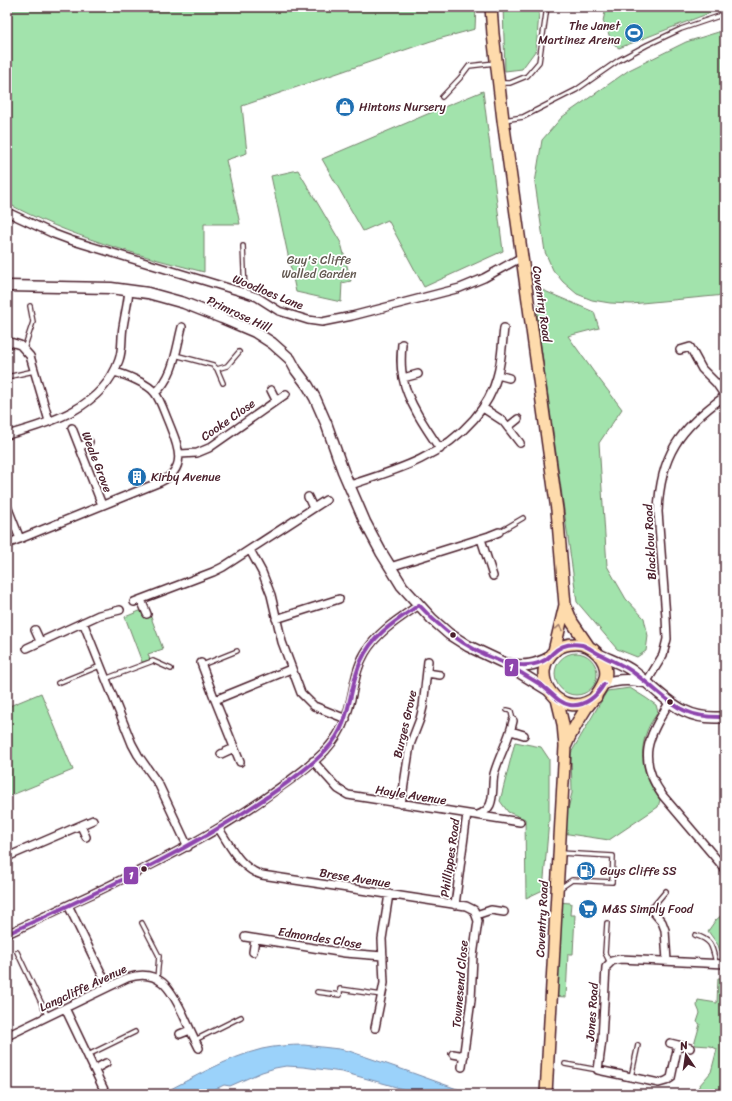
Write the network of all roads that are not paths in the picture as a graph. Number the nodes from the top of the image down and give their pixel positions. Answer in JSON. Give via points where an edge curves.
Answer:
{"nodes":[{"id":1,"x":491,"y":7,"type":"edge"},
{"id":2,"x":547,"y":7,"type":"edge"},
{"id":3,"x":725,"y":14,"type":"edge"},
{"id":4,"x":496,"y":63,"type":"junction"},
{"id":5,"x":499,"y":84,"type":"junction"},
{"id":6,"x":442,"y":97,"type":"dead end"},
{"id":7,"x":503,"y":120,"type":"junction"},
{"id":8,"x":7,"y":212,"type":"edge"},
{"id":9,"x":243,"y":246,"type":"dead end"},
{"id":10,"x":522,"y":257,"type":"junction"},
{"id":11,"x":7,"y":286,"type":"edge"},
{"id":12,"x":129,"y":290,"type":"junction"},
{"id":13,"x":245,"y":293,"type":"junction"},
{"id":14,"x":30,"y":306,"type":"dead end"},
{"id":15,"x":182,"y":327,"type":"dead end"},
{"id":16,"x":504,"y":328,"type":"dead end"},
{"id":17,"x":7,"y":340,"type":"edge"},
{"id":18,"x":402,"y":344,"type":"dead end"},
{"id":19,"x":24,"y":349,"type":"junction"},
{"id":20,"x":680,"y":350,"type":"dead end"},
{"id":21,"x":239,"y":352,"type":"dead end"},
{"id":22,"x":175,"y":356,"type":"junction"},
{"id":23,"x":217,"y":368,"type":"junction"},
{"id":24,"x":35,"y":371,"type":"junction"},
{"id":25,"x":114,"y":372,"type":"junction"},
{"id":26,"x":418,"y":374,"type":"dead end"},
{"id":27,"x":498,"y":375,"type":"junction"},
{"id":28,"x":7,"y":377,"type":"edge"},
{"id":29,"x":403,"y":378,"type":"junction"},
{"id":30,"x":509,"y":378,"type":"dead end"},
{"id":31,"x":223,"y":383,"type":"dead end"},
{"id":32,"x":271,"y":390,"type":"dead end"},
{"id":33,"x":155,"y":393,"type":"junction"},
{"id":34,"x":286,"y":394,"type":"dead end"},
{"id":35,"x":725,"y":396,"type":"edge"},
{"id":36,"x":276,"y":400,"type":"junction"},
{"id":37,"x":484,"y":408,"type":"junction"},
{"id":38,"x":518,"y":419,"type":"dead end"},
{"id":39,"x":49,"y":421,"type":"junction"},
{"id":40,"x":508,"y":427,"type":"junction"},
{"id":41,"x":72,"y":428,"type":"dead end"},
{"id":42,"x":7,"y":435,"type":"edge"},
{"id":43,"x":89,"y":442,"type":"dead end"},
{"id":44,"x":520,"y":443,"type":"dead end"},
{"id":45,"x":80,"y":447,"type":"junction"},
{"id":46,"x":440,"y":449,"type":"junction"},
{"id":47,"x":180,"y":454,"type":"junction"},
{"id":48,"x":350,"y":486,"type":"junction"},
{"id":49,"x":308,"y":497,"type":"dead end"},
{"id":50,"x":326,"y":500,"type":"dead end"},
{"id":51,"x":102,"y":505,"type":"junction"},
{"id":52,"x":7,"y":506,"type":"edge"},
{"id":53,"x":313,"y":508,"type":"junction"},
{"id":54,"x":523,"y":518,"type":"dead end"},
{"id":55,"x":499,"y":532,"type":"joint"},
{"id":56,"x":20,"y":539,"type":"junction"},
{"id":57,"x":481,"y":539,"type":"junction"},
{"id":58,"x":7,"y":544,"type":"edge"},
{"id":59,"x":250,"y":550,"type":"junction"},
{"id":60,"x":390,"y":567,"type":"junction"},
{"id":61,"x":493,"y":576,"type":"dead end"},
{"id":62,"x":339,"y":599,"type":"dead end"},
{"id":63,"x":419,"y":605,"type":"junction"},
{"id":64,"x":565,"y":605,"type":"junction"},
{"id":65,"x":120,"y":610,"type":"dead end"},
{"id":66,"x":147,"y":614,"type":"dead end"},
{"id":67,"x":276,"y":619,"type":"junction"},
{"id":68,"x":83,"y":622,"type":"junction"},
{"id":69,"x":35,"y":630,"type":"dead end"},
{"id":70,"x":40,"y":641,"type":"junction"},
{"id":71,"x":589,"y":647,"type":"junction"},
{"id":72,"x":27,"y":648,"type":"dead end"},
{"id":73,"x":236,"y":651,"type":"dead end"},
{"id":74,"x":598,"y":654,"type":"junction"},
{"id":75,"x":551,"y":655,"type":"junction"},
{"id":76,"x":428,"y":661,"type":"dead end"},
{"id":77,"x":504,"y":663,"type":"junction"},
{"id":78,"x":202,"y":664,"type":"joint"},
{"id":79,"x":100,"y":666,"type":"junction"},
{"id":80,"x":171,"y":668,"type":"dead end"},
{"id":81,"x":291,"y":669,"type":"junction"},
{"id":82,"x":427,"y":673,"type":"junction"},
{"id":83,"x":440,"y":675,"type":"dead end"},
{"id":84,"x":106,"y":679,"type":"junction"},
{"id":85,"x":58,"y":683,"type":"dead end"},
{"id":86,"x":646,"y":683,"type":"junction"},
{"id":87,"x":604,"y":684,"type":"junction"},
{"id":88,"x":548,"y":690,"type":"junction"},
{"id":89,"x":596,"y":697,"type":"junction"},
{"id":90,"x":557,"y":699,"type":"junction"},
{"id":91,"x":215,"y":700,"type":"junction"},
{"id":92,"x":669,"y":703,"type":"junction"},
{"id":93,"x":507,"y":710,"type":"dead end"},
{"id":94,"x":725,"y":717,"type":"edge"},
{"id":95,"x":346,"y":719,"type":"junction"},
{"id":96,"x":513,"y":721,"type":"joint"},
{"id":97,"x":511,"y":731,"type":"junction"},
{"id":98,"x":524,"y":735,"type":"dead end"},
{"id":99,"x":565,"y":746,"type":"junction"},
{"id":100,"x":234,"y":748,"type":"junction"},
{"id":101,"x":221,"y":754,"type":"dead end"},
{"id":102,"x":240,"y":762,"type":"dead end"},
{"id":103,"x":313,"y":762,"type":"junction"},
{"id":104,"x":401,"y":804,"type":"junction"},
{"id":105,"x":468,"y":814,"type":"junction"},
{"id":106,"x":478,"y":815,"type":"junction"},
{"id":107,"x":93,"y":820,"type":"dead end"},
{"id":108,"x":520,"y":822,"type":"dead end"},
{"id":109,"x":81,"y":826,"type":"junction"},
{"id":110,"x":219,"y":829,"type":"junction"},
{"id":111,"x":86,"y":837,"type":"dead end"},
{"id":112,"x":188,"y":846,"type":"junction"},
{"id":113,"x":559,"y":853,"type":"junction"},
{"id":114,"x":7,"y":857,"type":"edge"},
{"id":115,"x":725,"y":869,"type":"edge"},
{"id":116,"x":557,"y":891,"type":"junction"},
{"id":117,"x":666,"y":891,"type":"dead end"},
{"id":118,"x":389,"y":894,"type":"junction"},
{"id":119,"x":68,"y":905,"type":"junction"},
{"id":120,"x":455,"y":905,"type":"junction"},
{"id":121,"x":651,"y":909,"type":"joint"},
{"id":122,"x":504,"y":912,"type":"dead end"},
{"id":123,"x":476,"y":915,"type":"junction"},
{"id":124,"x":142,"y":923,"type":"dead end"},
{"id":125,"x":607,"y":923,"type":"dead end"},
{"id":126,"x":8,"y":931,"type":"edge"},
{"id":127,"x":695,"y":935,"type":"dead end"},
{"id":128,"x":245,"y":937,"type":"dead end"},
{"id":129,"x":255,"y":939,"type":"junction"},
{"id":130,"x":17,"y":952,"type":"dead end"},
{"id":131,"x":253,"y":952,"type":"dead end"},
{"id":132,"x":383,"y":956,"type":"junction"},
{"id":133,"x":667,"y":961,"type":"junction"},
{"id":134,"x":610,"y":963,"type":"junction"},
{"id":135,"x":716,"y":964,"type":"junction"},
{"id":136,"x":725,"y":964,"type":"edge"},
{"id":137,"x":157,"y":979,"type":"junction"},
{"id":138,"x":108,"y":987,"type":"junction"},
{"id":139,"x":317,"y":992,"type":"dead end"},
{"id":140,"x":382,"y":995,"type":"junction"},
{"id":141,"x":65,"y":1008,"type":"junction"},
{"id":142,"x":48,"y":1016,"type":"junction"},
{"id":143,"x":241,"y":1017,"type":"dead end"},
{"id":144,"x":375,"y":1028,"type":"dead end"},
{"id":145,"x":190,"y":1030,"type":"junction"},
{"id":146,"x":135,"y":1032,"type":"dead end"},
{"id":147,"x":180,"y":1034,"type":"dead end"},
{"id":148,"x":7,"y":1036,"type":"edge"},
{"id":149,"x":195,"y":1040,"type":"junction"},
{"id":150,"x":670,"y":1043,"type":"dead end"},
{"id":151,"x":638,"y":1045,"type":"dead end"},
{"id":152,"x":678,"y":1045,"type":"junction"},
{"id":153,"x":199,"y":1048,"type":"dead end"},
{"id":154,"x":690,"y":1048,"type":"dead end"},
{"id":155,"x":453,"y":1054,"type":"dead end"},
{"id":156,"x":88,"y":1055,"type":"junction"},
{"id":157,"x":464,"y":1056,"type":"junction"},
{"id":158,"x":106,"y":1063,"type":"dead end"},
{"id":159,"x":565,"y":1064,"type":"dead end"},
{"id":160,"x":462,"y":1067,"type":"dead end"},
{"id":161,"x":95,"y":1069,"type":"junction"},
{"id":162,"x":598,"y":1070,"type":"junction"},
{"id":163,"x":631,"y":1077,"type":"junction"},
{"id":164,"x":105,"y":1092,"type":"dead end"},
{"id":165,"x":546,"y":1094,"type":"edge"}],
"edges":[{"from":1,"to":4,"type":"main road","name":"Coventry Road"},
{"from":2,"to":5,"type":"lane","via":[[539,62],[527,76]]},
{"from":3,"to":7,"type":"lane","via":[[647,44],[576,90],[523,117]]},
{"from":4,"to":5,"type":"main road","name":"Coventry Road"},
{"from":4,"to":6,"type":"lane","via":[[469,66]]},
{"from":5,"to":7,"type":"main road","name":"Coventry Road"},
{"from":7,"to":10,"type":"main road","name":"Coventry Road"},
{"from":8,"to":13,"type":"street","name":"Woodloes Lane","via":[[70,240]]},
{"from":9,"to":13,"type":"lane"},
{"from":10,"to":13,"type":"street","name":"Woodloes Lane","via":[[460,288],[322,322],[279,311],[257,297]]},
{"from":10,"to":64,"type":"main road","name":"Coventry Road","via":[[557,510]]},
{"from":11,"to":12,"type":"street","name":"Primrose Hill"},
{"from":12,"to":25,"type":"street","via":[[122,328],[122,349]]},
{"from":12,"to":48,"type":"street","name":"Primrose Hill","via":[[184,303],[255,332],[272,343],[290,359],[315,398]]},
{"from":14,"to":19,"type":"lane","via":[[33,322]]},
{"from":15,"to":22,"type":"street"},
{"from":16,"to":27,"type":"street"},
{"from":17,"to":19,"type":"street"},
{"from":18,"to":29,"type":"street"},
{"from":19,"to":24,"type":"street","via":[[30,356]]},
{"from":20,"to":35,"type":"street","via":[[690,347],[702,369]]},
{"from":21,"to":23,"type":"lane","via":[[227,366]]},
{"from":22,"to":23,"type":"lane"},
{"from":22,"to":33,"type":"street","via":[[167,381]]},
{"from":23,"to":31,"type":"lane"},
{"from":24,"to":28,"type":"lane"},
{"from":24,"to":39,"type":"street"},
{"from":25,"to":33,"type":"street","via":[[150,388]]},
{"from":25,"to":39,"type":"street","via":[[93,398],[75,410]]},
{"from":26,"to":29,"type":"street"},
{"from":27,"to":30,"type":"street"},
{"from":27,"to":37,"type":"street"},
{"from":29,"to":46,"type":"street","via":[[418,412]]},
{"from":32,"to":36,"type":"street"},
{"from":33,"to":47,"type":"street"},
{"from":34,"to":36,"type":"street","name":"Cooke Close"},
{"from":35,"to":86,"type":"street","name":"Blacklow Road","via":[[687,428],[664,468],[658,512],[667,639],[663,655]]},
{"from":36,"to":47,"type":"street","name":"Cooke Close","via":[[202,451]]},
{"from":37,"to":40,"type":"street"},
{"from":37,"to":46,"type":"street","via":[[461,433]]},
{"from":38,"to":40,"type":"street"},
{"from":39,"to":42,"type":"street"},
{"from":40,"to":44,"type":"street"},
{"from":41,"to":45,"type":"street","name":"Weale Grove"},
{"from":43,"to":45,"type":"street"},
{"from":45,"to":51,"type":"street","name":"Weale Grove"},
{"from":46,"to":48,"type":"street","via":[[414,463]]},
{"from":47,"to":51,"type":"street","via":[[176,468],[165,480]]},
{"from":48,"to":60,"type":"street","name":"Primrose Hill","via":[[365,522]]},
{"from":49,"to":53,"type":"street"},
{"from":50,"to":53,"type":"street"},
{"from":51,"to":56,"type":"street"},
{"from":52,"to":56,"type":"street"},
{"from":53,"to":59,"type":"street"},
{"from":54,"to":55,"type":"lane"},
{"from":55,"to":57,"type":"street"},
{"from":56,"to":58,"type":"street"},
{"from":57,"to":60,"type":"street"},
{"from":57,"to":61,"type":"street"},
{"from":59,"to":66,"type":"street","via":[[213,572],[138,601]]},
{"from":59,"to":67,"type":"street","via":[[267,584]]},
{"from":60,"to":63,"type":"street","name":"Primrose Hill"},
{"from":62,"to":67,"type":"street"},
{"from":63,"to":77,"type":"street","name":"Primrose Hill","via":[[453,636]]},
{"from":63,"to":95,"type":"street","via":[[384,631],[365,653],[357,671]]},
{"from":64,"to":71,"type":"main road","name":"Coventry Road","via":[[572,622]]},
{"from":75,"to":64,"type":"main road","name":"Coventry Road","one_way":true},
{"from":65,"to":68,"type":"street"},
{"from":67,"to":81,"type":"street"},
{"from":68,"to":70,"type":"street"},
{"from":68,"to":79,"type":"street"},
{"from":69,"to":70,"type":"street"},
{"from":70,"to":72,"type":"street"},
{"from":71,"to":74,"type":"main road","name":"Coventry Road"},
{"from":71,"to":75,"type":"main road","via":[[574,644],[560,647]]},
{"from":73,"to":78,"type":"lane"},
{"from":74,"to":86,"type":"street","via":[[633,672]]},
{"from":74,"to":87,"type":"main road","via":[[605,668]]},
{"from":75,"to":77,"type":"street","name":"Primrose Hill","via":[[540,662],[522,666]]},
{"from":75,"to":88,"type":"main road","name":"Coventry Road","via":[[544,674]]},
{"from":76,"to":82,"type":"street","name":"Burges Grove"},
{"from":77,"to":88,"type":"street","name":"Primrose Hill"},
{"from":78,"to":91,"type":"street"},
{"from":79,"to":84,"type":"street"},
{"from":79,"to":85,"type":"lane"},
{"from":80,"to":84,"type":"lane","via":[[153,661]]},
{"from":81,"to":91,"type":"street"},
{"from":81,"to":95,"type":"street","via":[[300,693],[308,701],[321,710]]},
{"from":82,"to":83,"type":"street"},
{"from":82,"to":104,"type":"street","name":"Burges Grove","via":[[423,708],[410,745]]},
{"from":84,"to":112,"type":"street","via":[[132,744],[159,785]]},
{"from":86,"to":87,"type":"street","via":[[618,680]]},
{"from":86,"to":92,"type":"street"},
{"from":87,"to":89,"type":"main road","name":"Coventry Road"},
{"from":88,"to":90,"type":"main road"},
{"from":89,"to":90,"type":"main road","via":[[578,705]]},
{"from":89,"to":99,"type":"main road","name":"Coventry Road","via":[[574,728]]},
{"from":90,"to":99,"type":"main road","name":"Coventry Road"},
{"from":91,"to":100,"type":"street"},
{"from":92,"to":94,"type":"street","via":[[684,712]]},
{"from":92,"to":115,"type":"street","via":[[652,731],[648,757],[650,774],[663,796]]},
{"from":93,"to":96,"type":"lane","via":[[511,711]]},
{"from":95,"to":103,"type":"street","via":[[334,740]]},
{"from":96,"to":97,"type":"street"},
{"from":97,"to":98,"type":"street"},
{"from":97,"to":106,"type":"street","via":[[495,773],[489,807]]},
{"from":99,"to":113,"type":"main road","name":"Coventry Road"},
{"from":100,"to":101,"type":"street"},
{"from":100,"to":102,"type":"street"},
{"from":103,"to":104,"type":"street","name":"Hayle Avenue","via":[[338,789],[348,795]]},
{"from":103,"to":110,"type":"street"},
{"from":104,"to":105,"type":"street","name":"Hayle Avenue"},
{"from":105,"to":106,"type":"street","name":"Hayle Avenue"},
{"from":105,"to":120,"type":"street","name":"Phillippes Road"},
{"from":106,"to":108,"type":"street","name":"Hayle Avenue"},
{"from":107,"to":109,"type":"street"},
{"from":109,"to":111,"type":"street"},
{"from":109,"to":114,"type":"street"},
{"from":110,"to":112,"type":"street"},
{"from":110,"to":118,"type":"street","name":"Brese Avenue","via":[[238,859],[255,873]]},
{"from":112,"to":119,"type":"street"},
{"from":113,"to":116,"type":"main road","name":"Coventry Road"},
{"from":113,"to":116,"type":"lane","via":[[612,856],[612,882],[572,880]]},
{"from":116,"to":165,"type":"main road","name":"Coventry Road"},
{"from":117,"to":121,"type":"lane"},
{"from":118,"to":120,"type":"street","name":"Brese Avenue"},
{"from":118,"to":132,"type":"street","via":[[382,939]]},
{"from":119,"to":126,"type":"street"},
{"from":119,"to":138,"type":"street"},
{"from":120,"to":123,"type":"street","name":"Brese Avenue","via":[[468,907],[474,910]]},
{"from":121,"to":133,"type":"street","via":[[666,930]]},
{"from":122,"to":123,"type":"street","via":[[491,910]]},
{"from":123,"to":157,"type":"street","name":"Townesend Close","via":[[478,921],[473,956],[472,1000]]},
{"from":124,"to":137,"type":"lane","via":[[159,956]]},
{"from":125,"to":134,"type":"lane","via":[[605,953]]},
{"from":127,"to":135,"type":"lane","via":[[705,938],[708,942]]},
{"from":128,"to":129,"type":"street","name":"Edmondes Close"},
{"from":129,"to":131,"type":"street"},
{"from":129,"to":132,"type":"street","name":"Edmondes Close","via":[[345,953]]},
{"from":130,"to":142,"type":"lane"},
{"from":132,"to":140,"type":"street"},
{"from":133,"to":134,"type":"street","via":[[620,959]]},
{"from":133,"to":135,"type":"street"},
{"from":134,"to":162,"type":"street","name":"Jones Road","via":[[606,967]]},
{"from":135,"to":136,"type":"street"},
{"from":137,"to":138,"type":"street","name":"Langcliffe Avenue","via":[[148,976],[131,977]]},
{"from":137,"to":145,"type":"street","via":[[172,992]]},
{"from":138,"to":141,"type":"street","name":"Langcliffe Avenue"},
{"from":139,"to":140,"type":"lane","via":[[340,995],[340,988]]},
{"from":140,"to":144,"type":"street","via":[[381,1020]]},
{"from":141,"to":142,"type":"street","name":"Langcliffe Avenue"},
{"from":141,"to":156,"type":"street"},
{"from":142,"to":148,"type":"street","name":"Langcliffe Avenue"},
{"from":143,"to":149,"type":"lane"},
{"from":145,"to":147,"type":"street"},
{"from":145,"to":149,"type":"street"},
{"from":146,"to":156,"type":"lane"},
{"from":149,"to":153,"type":"street"},
{"from":150,"to":152,"type":"street"},
{"from":151,"to":163,"type":"lane"},
{"from":152,"to":154,"type":"street"},
{"from":152,"to":163,"type":"street","via":[[671,1078],[659,1083]]},
{"from":155,"to":157,"type":"street"},
{"from":156,"to":161,"type":"street"},
{"from":157,"to":160,"type":"street","name":"Townesend Close"},
{"from":158,"to":161,"type":"street"},
{"from":159,"to":162,"type":"lane"},
{"from":161,"to":164,"type":"street"},
{"from":162,"to":163,"type":"street"}]}
